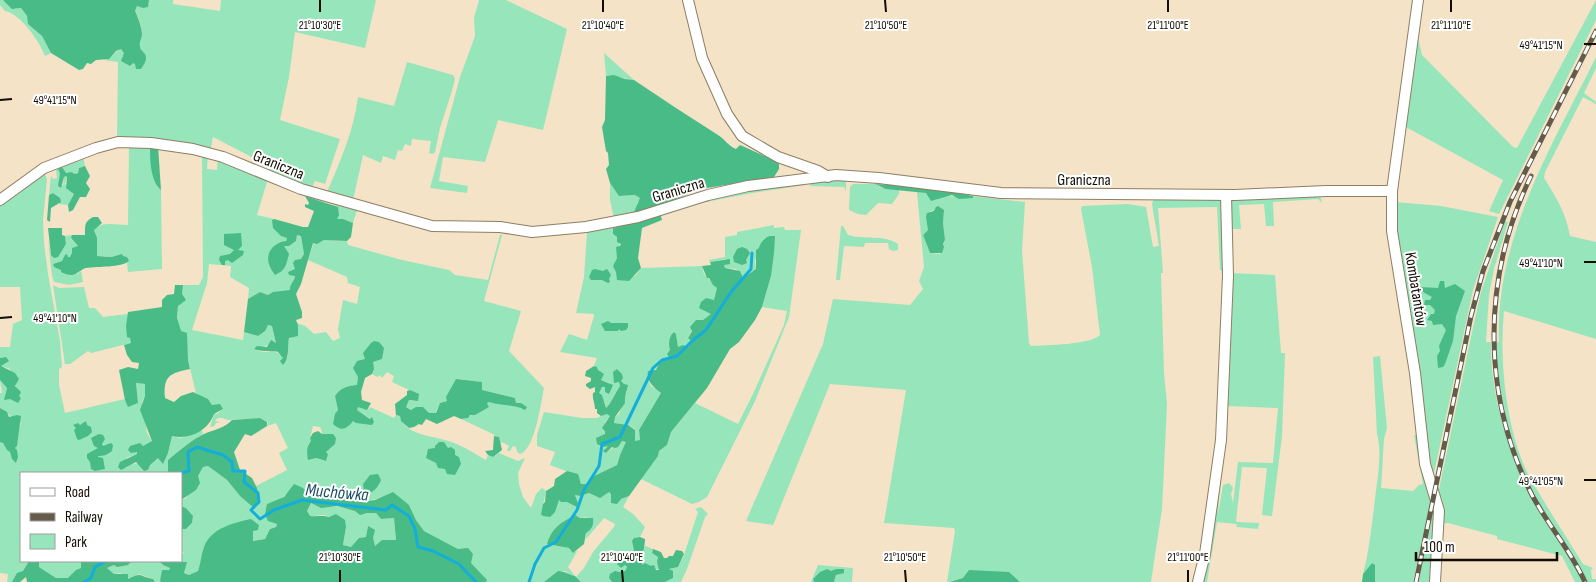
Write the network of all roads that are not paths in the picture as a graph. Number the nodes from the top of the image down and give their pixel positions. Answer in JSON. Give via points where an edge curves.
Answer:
{"nodes":[{"id":1,"x":688,"y":0,"type":"edge"},
{"id":2,"x":1418,"y":0,"type":"edge"},
{"id":3,"x":828,"y":177,"type":"junction"},
{"id":4,"x":1392,"y":191,"type":"junction"},
{"id":5,"x":1226,"y":195,"type":"junction"},
{"id":6,"x":0,"y":200,"type":"edge"},
{"id":7,"x":1198,"y":582,"type":"edge"},
{"id":8,"x":1435,"y":582,"type":"edge"}],
"edges":[{"from":1,"to":3,"type":"street","via":[[702,58],[742,136],[778,157]]},
{"from":2,"to":4,"type":"street","name":"Kombatantów"},
{"from":3,"to":5,"type":"street","name":"Graniczna","via":[[878,178],[1001,193]]},
{"from":3,"to":6,"type":"street","name":"Graniczna","via":[[748,186],[638,217],[586,227],[532,232],[500,227],[432,226],[301,189],[217,155],[151,143],[118,142],[44,168]]},
{"from":4,"to":5,"type":"street","name":"Graniczna"},
{"from":4,"to":8,"type":"street","name":"Kombatantów","via":[[1392,231],[1415,373],[1422,446],[1439,511]]},
{"from":5,"to":7,"type":"street","via":[[1228,276],[1221,440]]}]}
